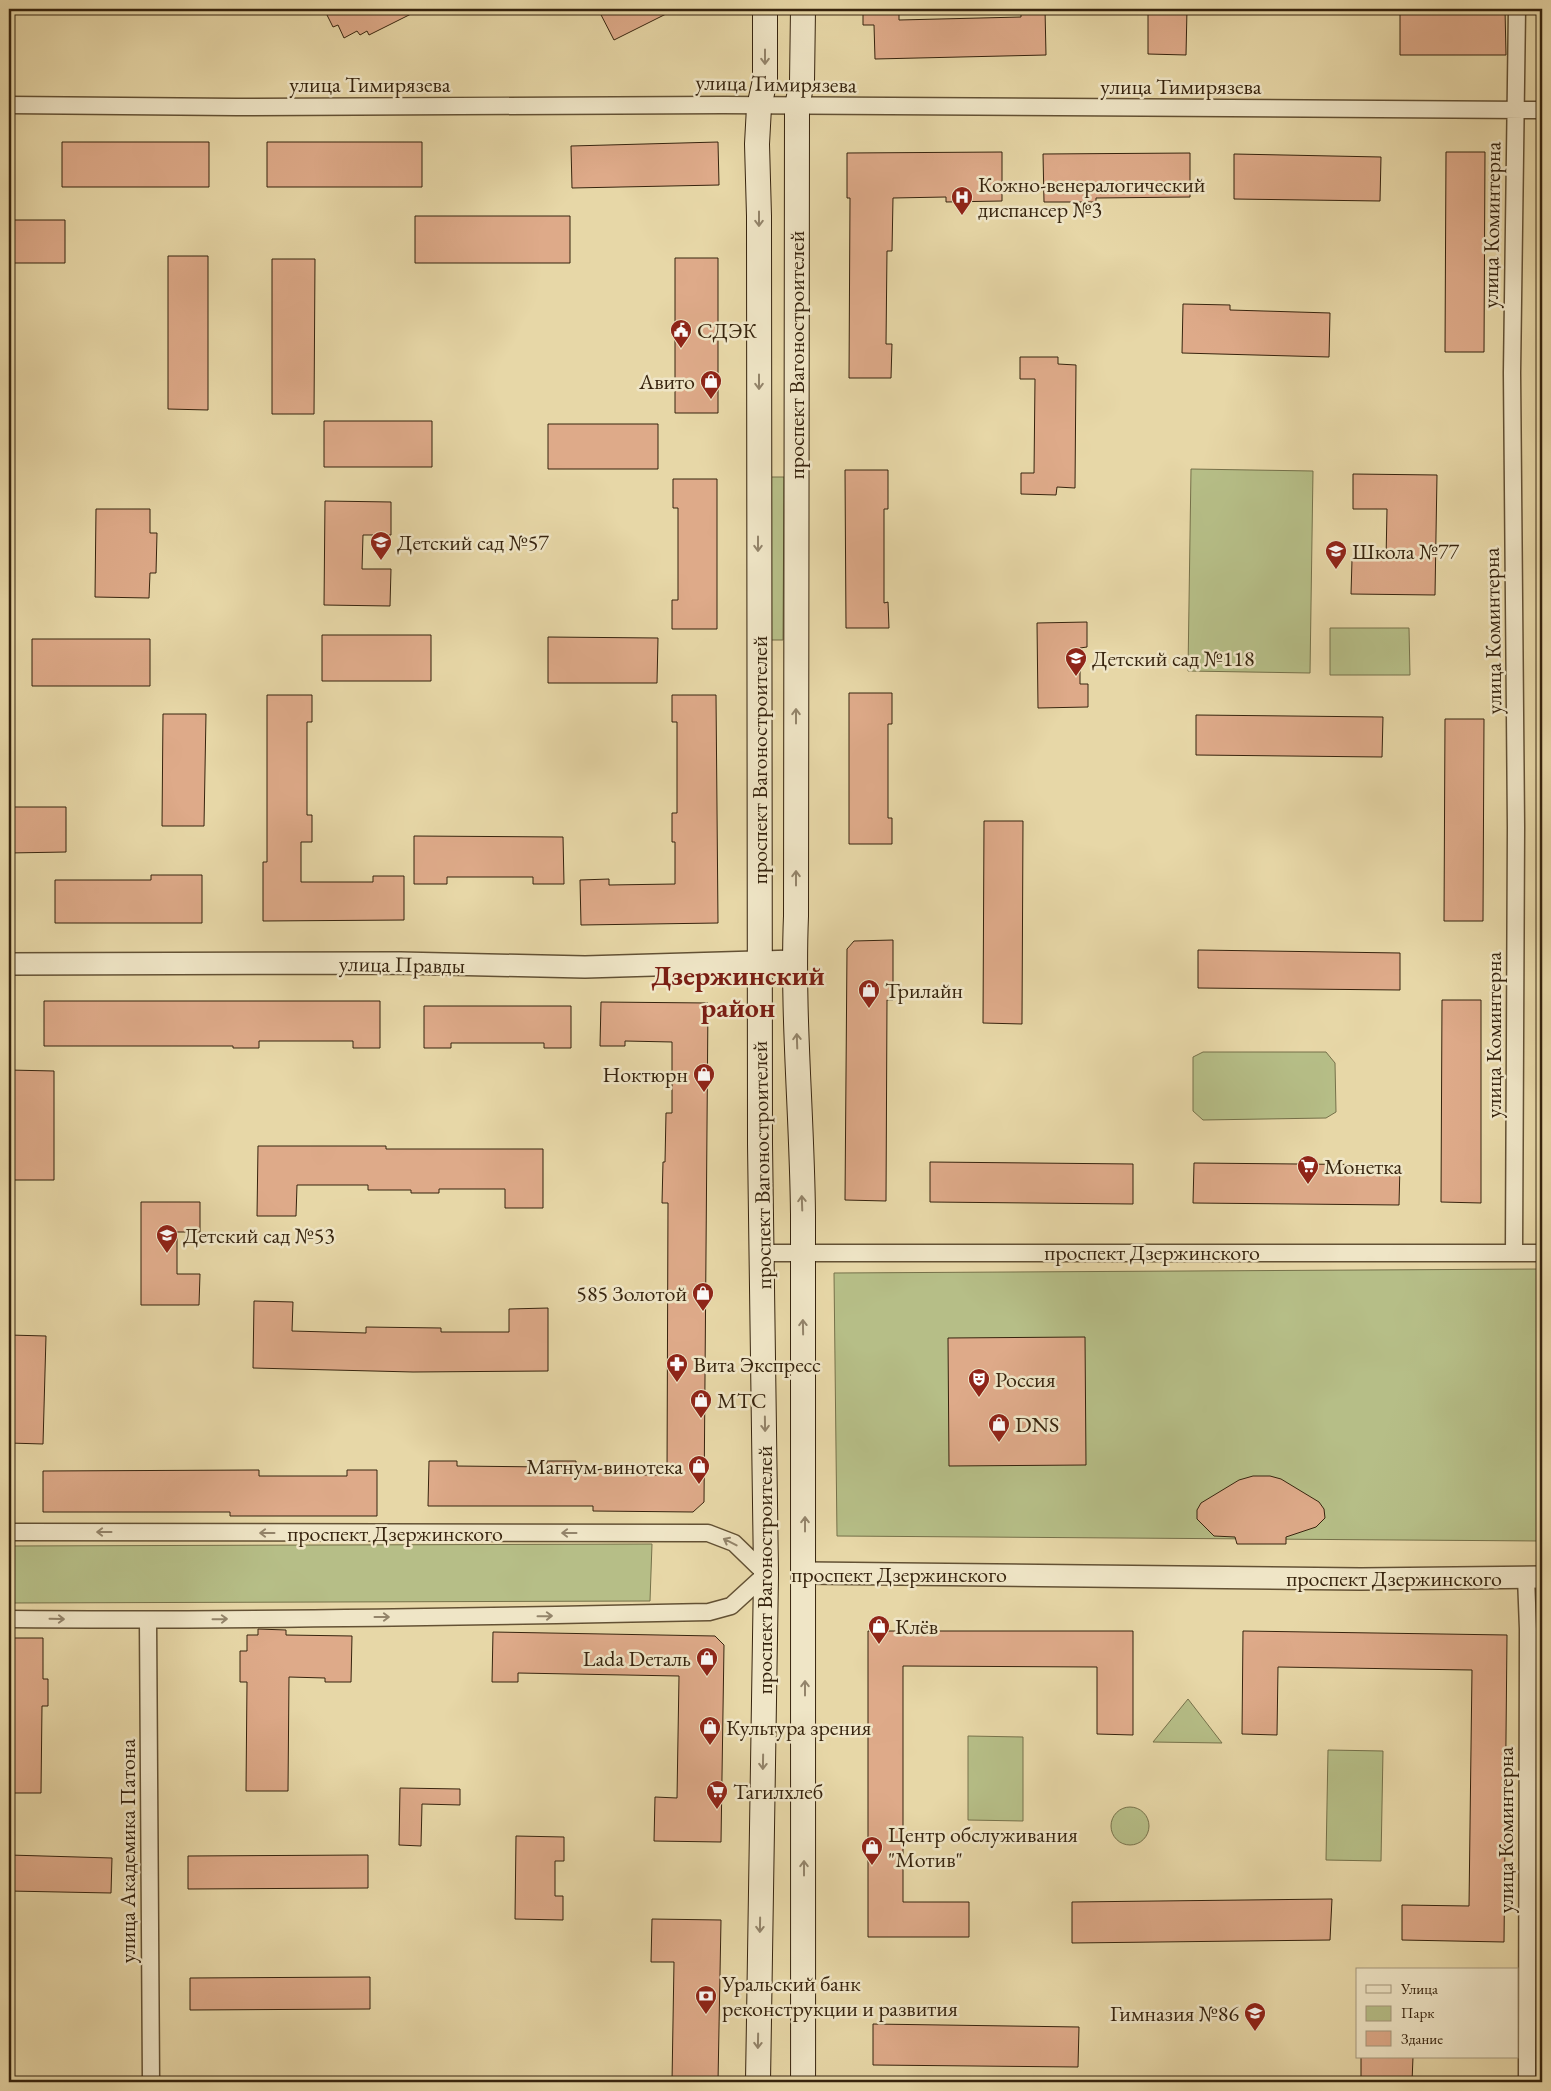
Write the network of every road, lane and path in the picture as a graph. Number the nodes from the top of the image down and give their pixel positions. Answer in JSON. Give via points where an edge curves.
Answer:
{"nodes":[{"id":1,"x":765,"y":9,"type":"edge"},
{"id":2,"x":803,"y":9,"type":"edge"},
{"id":3,"x":1517,"y":9,"type":"edge"},
{"id":4,"x":9,"y":105,"type":"edge"},
{"id":5,"x":797,"y":106,"type":"junction"},
{"id":6,"x":759,"y":107,"type":"junction"},
{"id":7,"x":1542,"y":110,"type":"edge"},
{"id":8,"x":1515,"y":111,"type":"junction"},
{"id":9,"x":794,"y":961,"type":"junction"},
{"id":10,"x":759,"y":962,"type":"junction"},
{"id":11,"x":9,"y":964,"type":"edge"},
{"id":12,"x":802,"y":1252,"type":"junction"},
{"id":13,"x":1514,"y":1252,"type":"junction"},
{"id":14,"x":761,"y":1253,"type":"junction"},
{"id":15,"x":1542,"y":1253,"type":"edge"},
{"id":16,"x":9,"y":1532,"type":"edge"},
{"id":17,"x":805,"y":1573,"type":"junction"},
{"id":18,"x":766,"y":1574,"type":"junction"},
{"id":19,"x":1534,"y":1577,"type":"edge"},
{"id":20,"x":9,"y":1619,"type":"edge"},
{"id":21,"x":148,"y":1620,"type":"junction"},
{"id":22,"x":151,"y":2082,"type":"edge"},
{"id":23,"x":758,"y":2082,"type":"edge"},
{"id":24,"x":803,"y":2082,"type":"edge"},
{"id":25,"x":1527,"y":2082,"type":"edge"}],
"edges":[{"from":1,"to":6,"type":"main road","name":"проспект Вагоностроителей","one_way":true,"via":[[765,80]]},
{"from":2,"to":5,"type":"main road","name":"проспект Вагоностроителей","via":[[802,82]]},
{"from":3,"to":8,"type":"street","name":"улица Коминтерна"},
{"from":4,"to":6,"type":"street","name":"улица Тимирязева"},
{"from":5,"to":6,"type":"street","name":"улица Тимирязева"},
{"from":5,"to":8,"type":"street","name":"улица Тимирязева"},
{"from":9,"to":5,"type":"main road","name":"проспект Вагоностроителей","one_way":true},
{"from":6,"to":10,"type":"main road","name":"проспект Вагоностроителей","one_way":true},
{"from":7,"to":8,"type":"street","name":"улица Тимирязева"},
{"from":8,"to":13,"type":"street","name":"улица Коминтерна","via":[[1512,374],[1516,827]]},
{"from":9,"to":10,"type":"street","name":"улица Правды"},
{"from":12,"to":9,"type":"main road","name":"проспект Вагоностроителей","one_way":true},
{"from":10,"to":11,"type":"street","name":"улица Правды","via":[[585,967],[400,963]]},
{"from":10,"to":14,"type":"main road","name":"проспект Вагоностроителей"},
{"from":12,"to":13,"type":"street","name":"проспект Дзержинского"},
{"from":12,"to":14,"type":"street","name":"проспект Дзержинского"},
{"from":17,"to":12,"type":"main road","name":"проспект Вагоностроителей","one_way":true},
{"from":13,"to":15,"type":"street","name":"проспект Дзержинского"},
{"from":14,"to":18,"type":"main road","name":"проспект Вагоностроителей","one_way":true},
{"from":18,"to":16,"type":"street","name":"проспект Дзержинского","one_way":true,"via":[[734,1543],[708,1533]]},
{"from":17,"to":18,"type":"main road","name":"проспект Дзержинского"},
{"from":17,"to":19,"type":"street","name":"проспект Дзержинского","via":[[1361,1579]]},
{"from":24,"to":17,"type":"main road","name":"проспект Вагоностроителей","one_way":true},
{"from":21,"to":18,"type":"street","name":"проспект Дзержинского","one_way":true,"via":[[709,1612],[731,1606]]},
{"from":18,"to":23,"type":"main road","name":"проспект Вагоностроителей","one_way":true},
{"from":19,"to":25,"type":"street","name":"улица Коминтерна","via":[[1528,1629]]},
{"from":20,"to":21,"type":"street","name":"проспект Дзержинского","one_way":true},
{"from":21,"to":22,"type":"street","name":"улица Академика Патона"}]}
